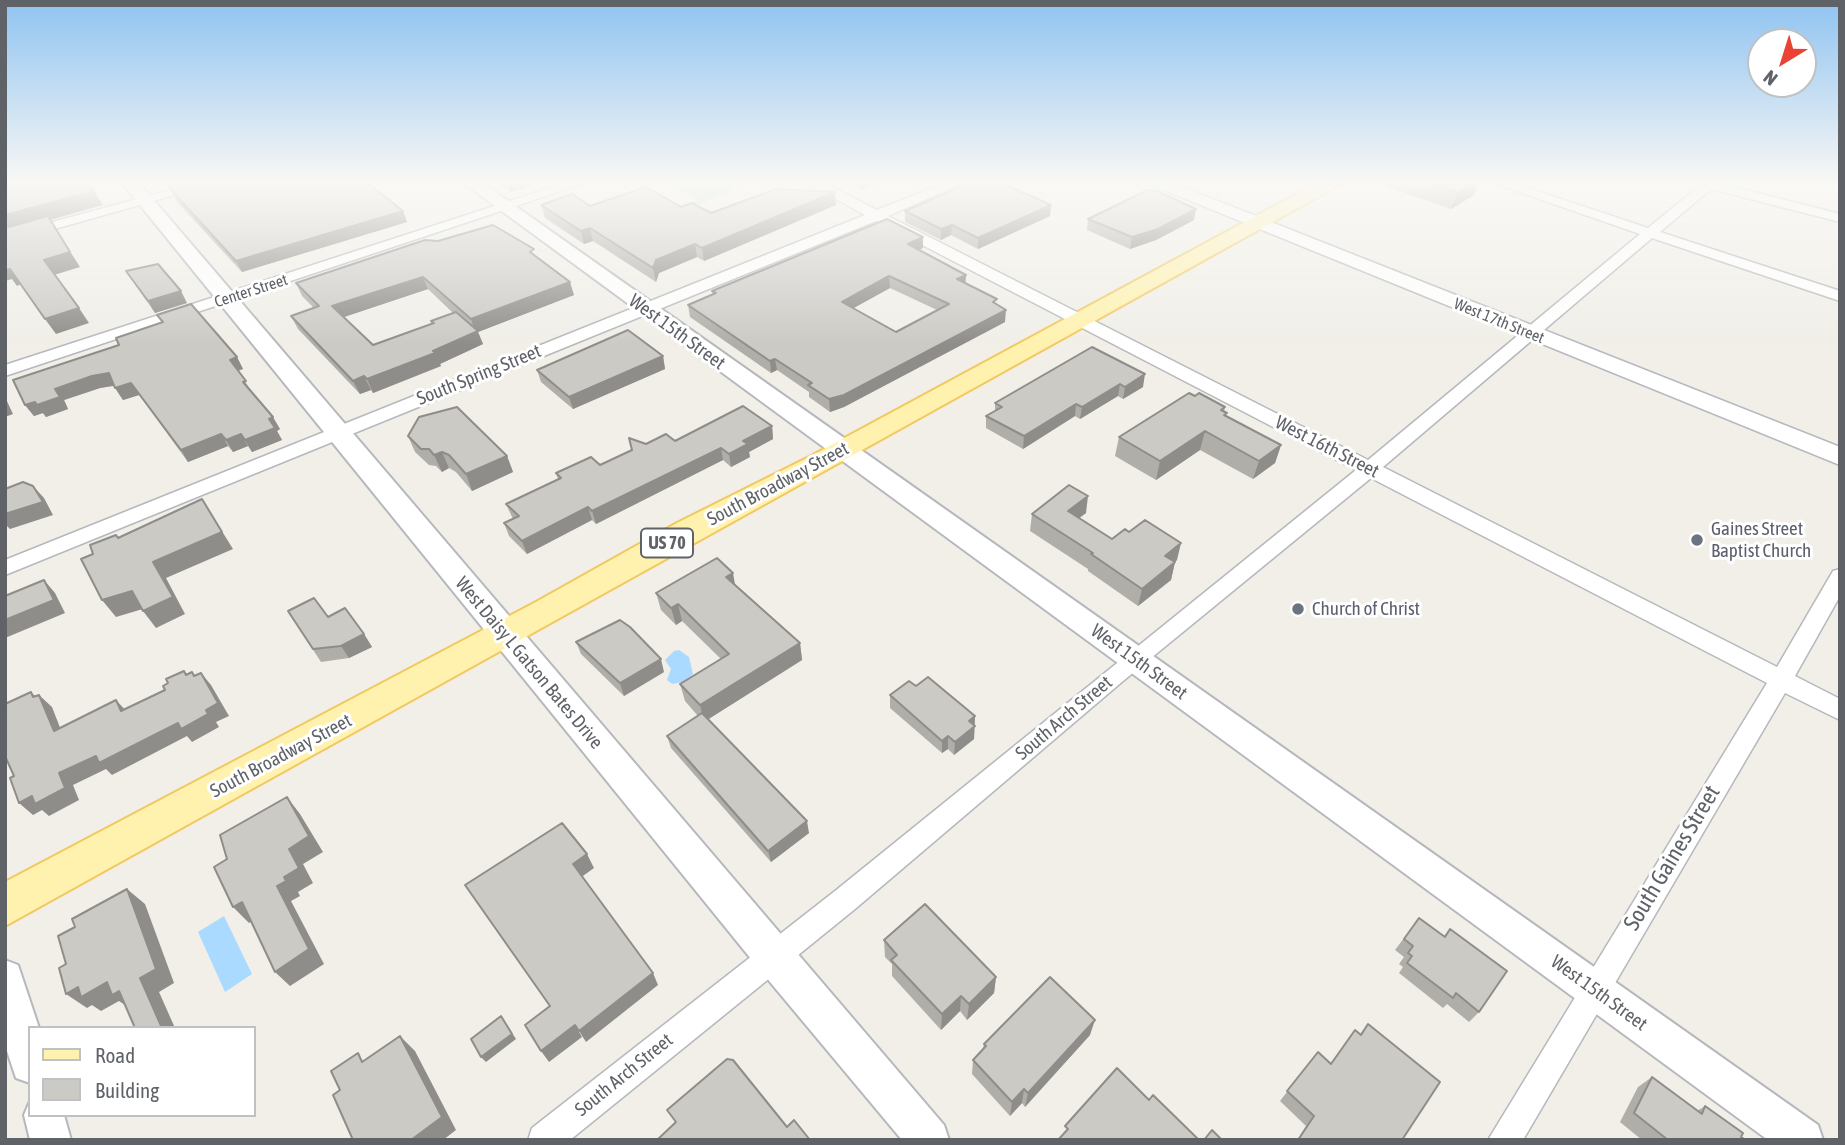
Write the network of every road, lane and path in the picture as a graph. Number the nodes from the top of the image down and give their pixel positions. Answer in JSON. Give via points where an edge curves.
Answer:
{"nodes":[{"id":1,"x":174,"y":237,"type":"edge"},
{"id":2,"x":415,"y":237,"type":"edge"},
{"id":3,"x":546,"y":237,"type":"edge"},
{"id":4,"x":819,"y":237,"type":"edge"},
{"id":5,"x":918,"y":237,"type":"edge"},
{"id":6,"x":1233,"y":237,"type":"edge"},
{"id":7,"x":1288,"y":237,"type":"edge"},
{"id":8,"x":1644,"y":237,"type":"edge"},
{"id":9,"x":1662,"y":237,"type":"edge"},
{"id":10,"x":1840,"y":296,"type":"edge"},
{"id":11,"x":225,"y":299,"type":"junction"},
{"id":12,"x":644,"y":309,"type":"junction"},
{"id":13,"x":1080,"y":320,"type":"junction"},
{"id":14,"x":1528,"y":332,"type":"junction"},
{"id":15,"x":5,"y":371,"type":"edge"},
{"id":16,"x":338,"y":433,"type":"junction"},
{"id":17,"x":844,"y":450,"type":"junction"},
{"id":18,"x":1840,"y":457,"type":"edge"},
{"id":19,"x":1370,"y":468,"type":"junction"},
{"id":20,"x":5,"y":568,"type":"edge"},
{"id":21,"x":1840,"y":576,"type":"edge"},
{"id":22,"x":506,"y":634,"type":"junction"},
{"id":23,"x":1135,"y":659,"type":"junction"},
{"id":24,"x":1779,"y":679,"type":"junction"},
{"id":25,"x":1840,"y":710,"type":"edge"},
{"id":26,"x":5,"y":905,"type":"edge"},
{"id":27,"x":773,"y":957,"type":"junction"},
{"id":28,"x":5,"y":978,"type":"edge"},
{"id":29,"x":1594,"y":989,"type":"junction"},
{"id":30,"x":28,"y":1057,"type":"edge"},
{"id":31,"x":45,"y":1117,"type":"edge"},
{"id":32,"x":51,"y":1140,"type":"edge"},
{"id":33,"x":544,"y":1140,"type":"edge"},
{"id":34,"x":929,"y":1140,"type":"edge"},
{"id":35,"x":1504,"y":1140,"type":"edge"},
{"id":36,"x":1804,"y":1140,"type":"edge"}],
"edges":[{"from":1,"to":11,"type":"street","name":"West Daisy L Gatson Bates Drive"},
{"from":2,"to":11,"type":"street","name":"Center Street"},
{"from":3,"to":12,"type":"street","name":"West 15th Street"},
{"from":4,"to":12,"type":"street","name":"South Spring Street"},
{"from":5,"to":13,"type":"street","name":"West 16th Street"},
{"from":6,"to":13,"type":"main road","name":"South Broadway Street","number":"US 70"},
{"from":7,"to":14,"type":"main road","name":"West 17th Street"},
{"from":8,"to":14,"type":"street","name":"South Arch Street"},
{"from":9,"to":10,"type":"street"},
{"from":11,"to":15,"type":"street","name":"Center Street"},
{"from":11,"to":16,"type":"street","name":"West Daisy L Gatson Bates Drive"},
{"from":12,"to":16,"type":"street","name":"South Spring Street"},
{"from":12,"to":17,"type":"street","name":"West 15th Street"},
{"from":13,"to":17,"type":"main road","name":"South Broadway Street","number":"US 70"},
{"from":13,"to":19,"type":"street","name":"West 16th Street"},
{"from":14,"to":18,"type":"main road","name":"West 17th Street"},
{"from":14,"to":19,"type":"street","name":"South Arch Street"},
{"from":16,"to":20,"type":"street","name":"South Spring Street"},
{"from":16,"to":22,"type":"street","name":"West Daisy L Gatson Bates Drive"},
{"from":17,"to":22,"type":"main road","name":"South Broadway Street","number":"US 70"},
{"from":17,"to":23,"type":"street","name":"West 15th Street"},
{"from":19,"to":23,"type":"street","name":"South Arch Street"},
{"from":19,"to":24,"type":"street","name":"West 16th Street"},
{"from":21,"to":24,"type":"street","name":"South Gaines Street"},
{"from":22,"to":26,"type":"main road","name":"South Broadway Street","number":"US 70"},
{"from":22,"to":27,"type":"street","name":"West Daisy L Gatson Bates Drive"},
{"from":23,"to":27,"type":"street","name":"South Arch Street"},
{"from":23,"to":29,"type":"street","name":"West 15th Street"},
{"from":24,"to":25,"type":"street","name":"West 16th Street"},
{"from":24,"to":29,"type":"street","name":"South Gaines Street"},
{"from":27,"to":33,"type":"street","name":"South Arch Street"},
{"from":27,"to":34,"type":"street","name":"West Daisy L Gatson Bates Drive"},
{"from":28,"to":30,"type":"street"},
{"from":29,"to":35,"type":"street","name":"South Gaines Street"},
{"from":29,"to":36,"type":"street","name":"West 15th Street"},
{"from":31,"to":32,"type":"street"}]}
